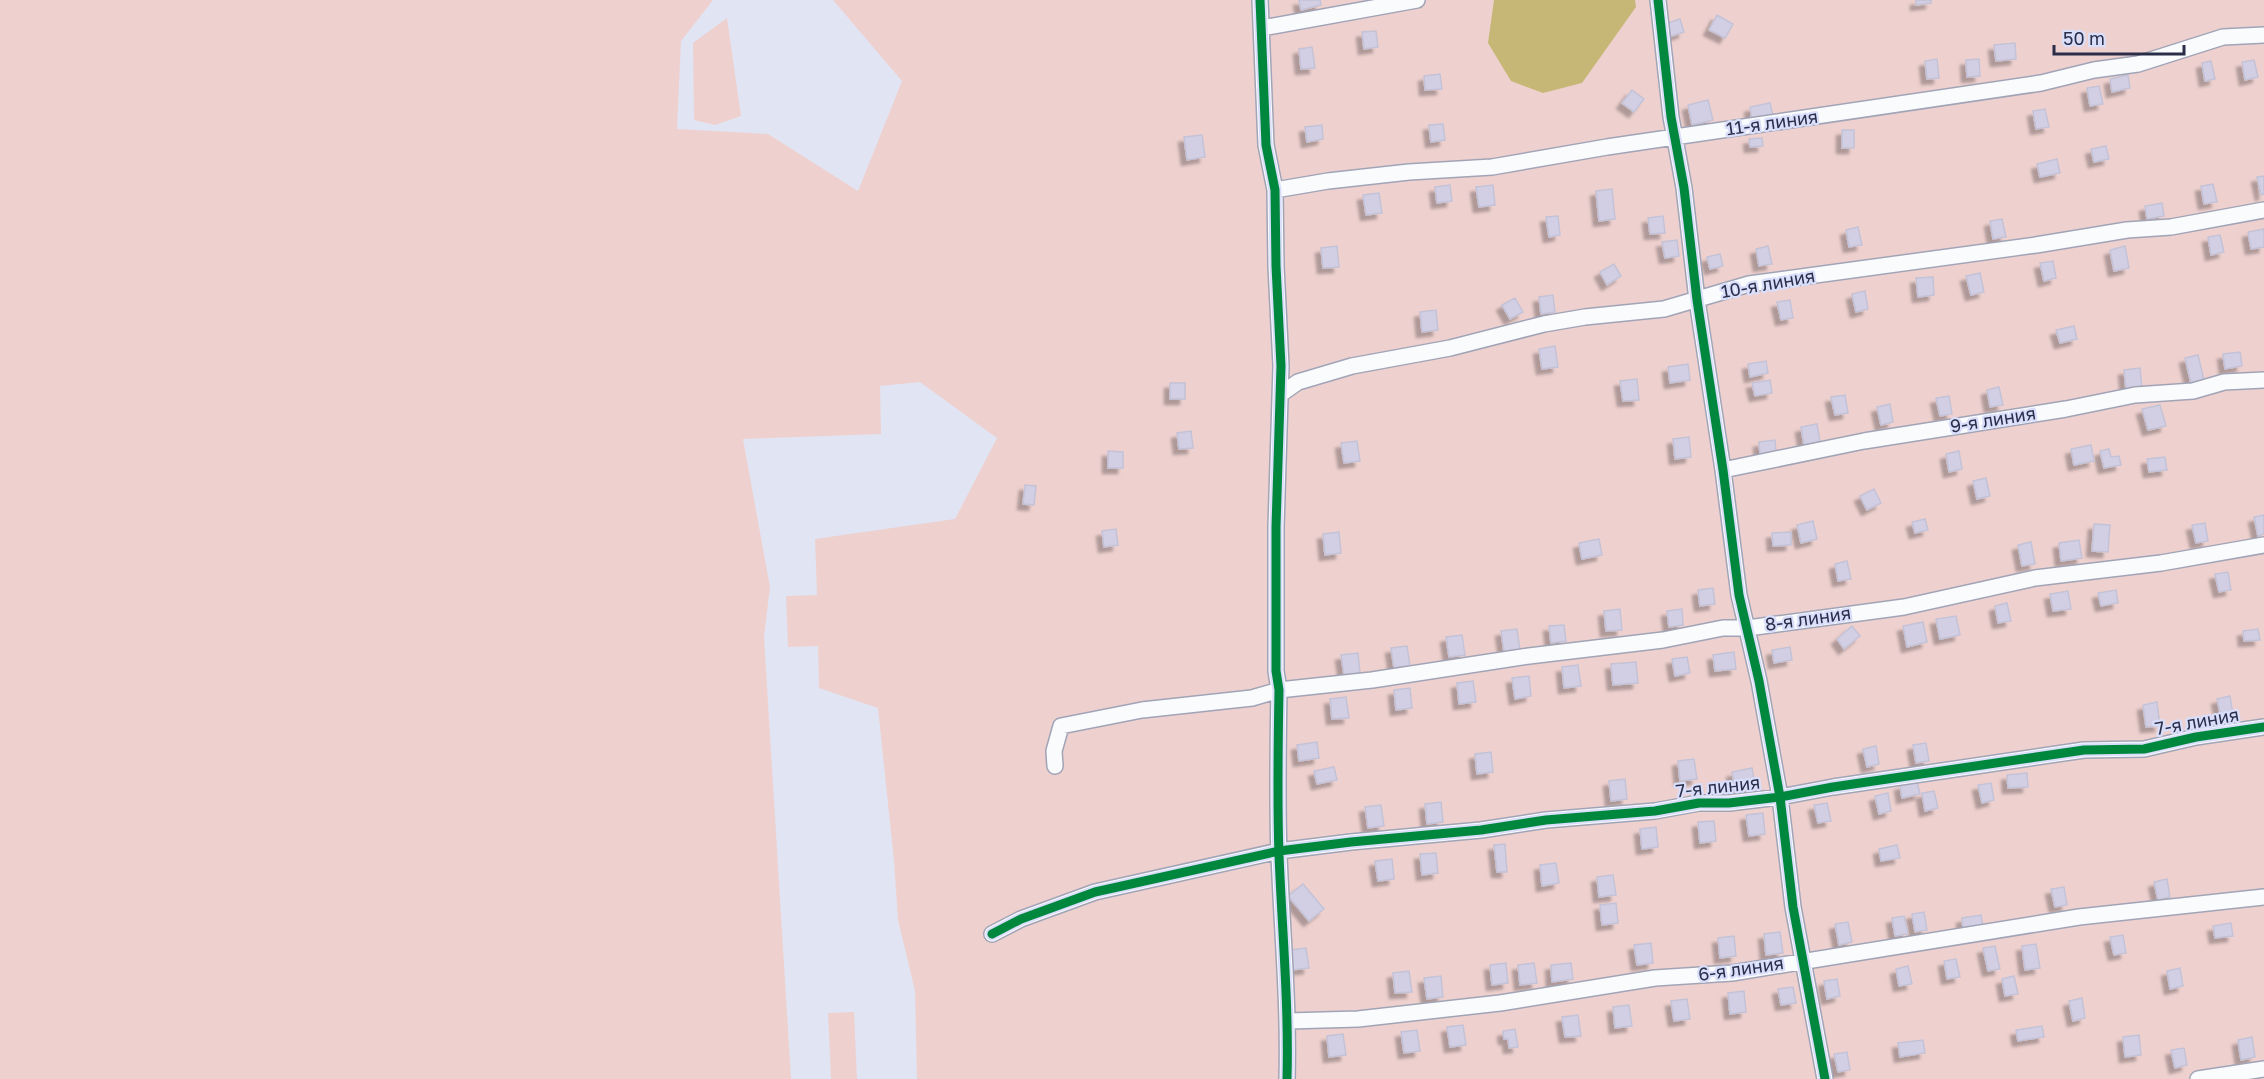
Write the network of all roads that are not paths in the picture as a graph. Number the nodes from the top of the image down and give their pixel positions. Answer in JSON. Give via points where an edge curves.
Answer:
{"nodes":[{"id":1,"x":1260,"y":0,"type":"edge"},
{"id":2,"x":1417,"y":0,"type":"edge"},
{"id":3,"x":1658,"y":0,"type":"edge"},
{"id":4,"x":1262,"y":28,"type":"junction"},
{"id":5,"x":2264,"y":35,"type":"edge"},
{"id":6,"x":1676,"y":137,"type":"junction"},
{"id":7,"x":1275,"y":190,"type":"junction"},
{"id":8,"x":2264,"y":210,"type":"edge"},
{"id":9,"x":1697,"y":300,"type":"junction"},
{"id":10,"x":2264,"y":380,"type":"edge"},
{"id":11,"x":1281,"y":394,"type":"junction"},
{"id":12,"x":1723,"y":470,"type":"junction"},
{"id":13,"x":2264,"y":545,"type":"edge"},
{"id":14,"x":1748,"y":627,"type":"junction"},
{"id":15,"x":1279,"y":690,"type":"junction"},
{"id":16,"x":2264,"y":727,"type":"edge"},
{"id":17,"x":1055,"y":765,"type":"dead end"},
{"id":18,"x":1780,"y":797,"type":"junction"},
{"id":19,"x":1279,"y":852,"type":"junction"},
{"id":20,"x":2264,"y":897,"type":"edge"},
{"id":21,"x":992,"y":934,"type":"dead end"},
{"id":22,"x":1803,"y":960,"type":"junction"},
{"id":23,"x":1288,"y":1021,"type":"junction"},
{"id":24,"x":2264,"y":1069,"type":"edge"},
{"id":25,"x":1287,"y":1079,"type":"edge"},
{"id":26,"x":1825,"y":1079,"type":"edge"},
{"id":27,"x":2198,"y":1079,"type":"edge"}],
"edges":[{"from":1,"to":4,"type":"street"},
{"from":2,"to":4,"type":"street"},
{"from":3,"to":6,"type":"street"},
{"from":4,"to":7,"type":"street","via":[[1266,145]]},
{"from":5,"to":6,"type":"street","name":"11-я линия","via":[[2223,37],[2138,64],[2041,83]]},
{"from":6,"to":7,"type":"street","name":"11-я линия","via":[[1492,167],[1409,172]]},
{"from":6,"to":9,"type":"street"},
{"from":7,"to":11,"type":"street"},
{"from":8,"to":9,"type":"street","name":"10-я линия","via":[[2171,227],[1749,284]]},
{"from":9,"to":11,"type":"street","name":"10-я линия","via":[[1664,309],[1544,324],[1450,348],[1352,366],[1298,382]]},
{"from":9,"to":12,"type":"street"},
{"from":10,"to":12,"type":"street","name":"9-я линия","via":[[2135,395],[1864,441]]},
{"from":11,"to":15,"type":"street","via":[[1276,527]]},
{"from":12,"to":14,"type":"street","via":[[1739,595]]},
{"from":13,"to":14,"type":"street","name":"8-я линия","via":[[2161,563],[2035,578],[1905,606]]},
{"from":14,"to":15,"type":"street","name":"8-я линия"},
{"from":14,"to":18,"type":"street"},
{"from":15,"to":17,"type":"street","name":"8-я линия","via":[[1252,698],[1142,710],[1061,726],[1054,751]]},
{"from":15,"to":19,"type":"street"},
{"from":16,"to":18,"type":"street","name":"7-я линия","via":[[2196,736],[2144,749],[2084,750]]},
{"from":18,"to":19,"type":"street","name":"7-я линия","via":[[1578,816]]},
{"from":18,"to":22,"type":"street"},
{"from":19,"to":21,"type":"street","name":"7-я линия","via":[[1095,892]]},
{"from":19,"to":23,"type":"street"},
{"from":20,"to":22,"type":"street","name":"6-я линия","via":[[2079,917]]},
{"from":22,"to":23,"type":"street","name":"6-я линия","via":[[1732,973],[1608,984],[1500,1004],[1358,1019]]},
{"from":22,"to":26,"type":"street"},
{"from":23,"to":25,"type":"street"},
{"from":24,"to":27,"type":"street"}]}
